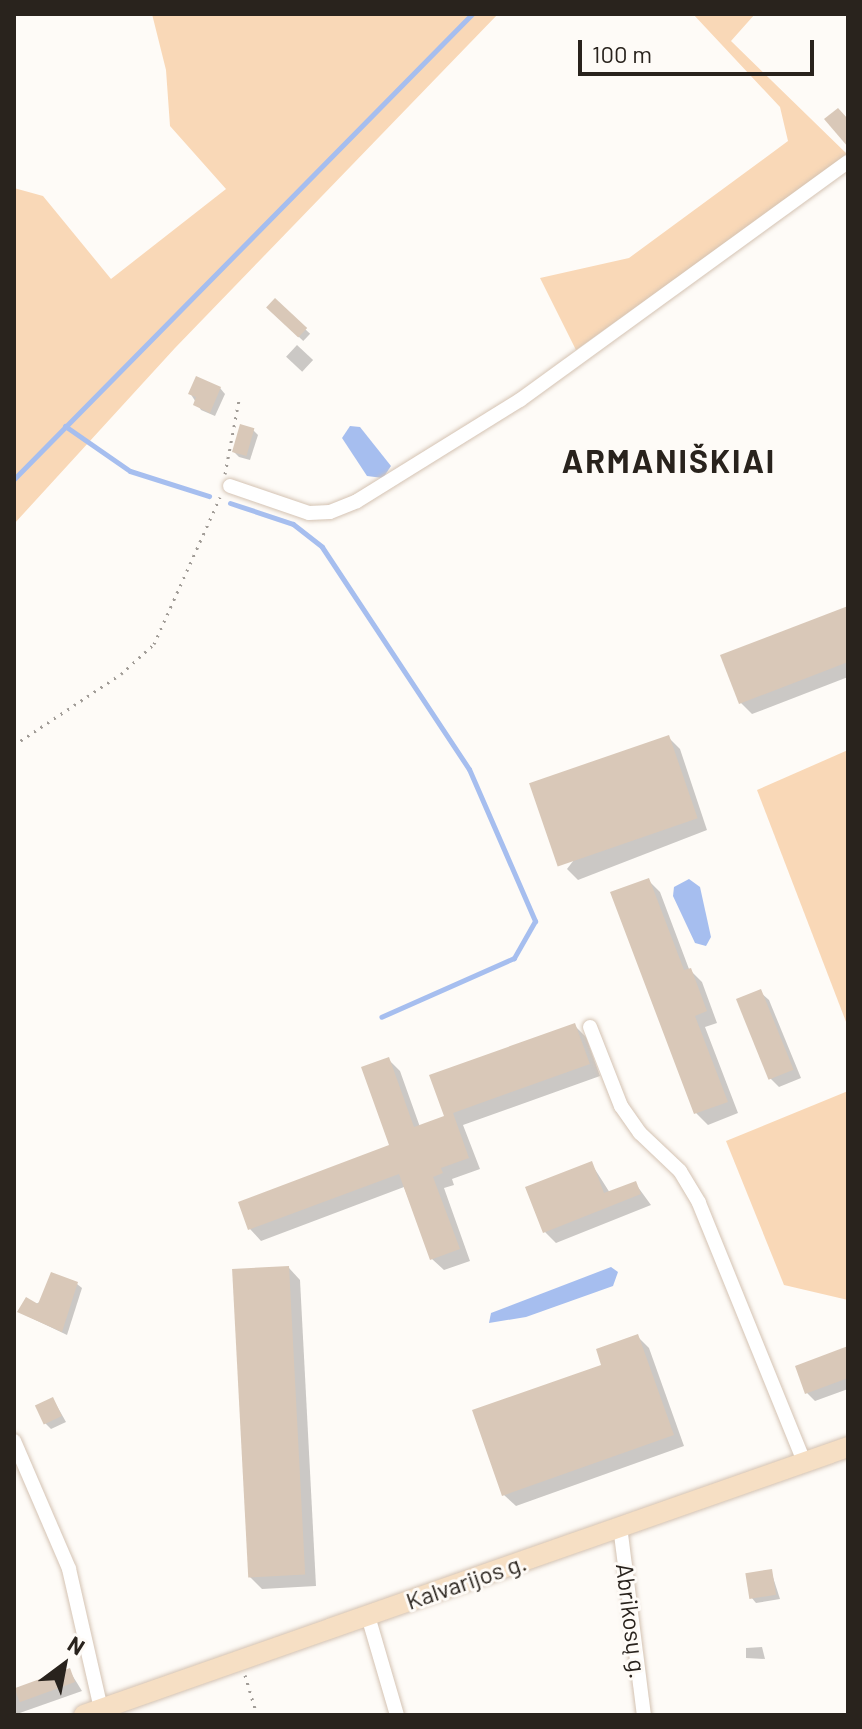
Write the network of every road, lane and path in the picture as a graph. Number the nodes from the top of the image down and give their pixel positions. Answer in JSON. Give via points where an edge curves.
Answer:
{"nodes":[{"id":1,"x":848,"y":162,"type":"edge"},
{"id":2,"x":239,"y":400,"type":"dead end"},
{"id":3,"x":230,"y":486,"type":"junction"},
{"id":4,"x":14,"y":745,"type":"edge"},
{"id":5,"x":590,"y":1027,"type":"dead end"},
{"id":6,"x":14,"y":1441,"type":"edge"},
{"id":7,"x":848,"y":1447,"type":"edge"},
{"id":8,"x":804,"y":1462,"type":"junction"},
{"id":9,"x":620,"y":1526,"type":"junction"},
{"id":10,"x":368,"y":1616,"type":"junction"},
{"id":11,"x":240,"y":1660,"type":"junction"},
{"id":12,"x":96,"y":1713,"type":"edge"},
{"id":13,"x":257,"y":1715,"type":"edge"},
{"id":14,"x":397,"y":1715,"type":"edge"},
{"id":15,"x":644,"y":1715,"type":"edge"}],
"edges":[{"from":1,"to":3,"type":"street","via":[[520,400],[357,501],[330,512],[309,513]]},
{"from":2,"to":3,"type":"path","via":[[225,455]]},
{"from":3,"to":4,"type":"path","via":[[218,499],[154,644],[121,674]]},
{"from":5,"to":8,"type":"street","via":[[621,1106],[640,1133],[680,1171],[699,1203]]},
{"from":6,"to":12,"type":"street","via":[[69,1569]]},
{"from":7,"to":8,"type":"main road","name":"Kalvarijos g."},
{"from":8,"to":9,"type":"main road","name":"Kalvarijos g."},
{"from":9,"to":10,"type":"main road","name":"Kalvarijos g."},
{"from":9,"to":15,"type":"street","name":"Abrikosų g."},
{"from":10,"to":11,"type":"main road","name":"Kalvarijos g."},
{"from":10,"to":14,"type":"street"},
{"from":11,"to":12,"type":"main road","name":"Kalvarijos g."},
{"from":11,"to":13,"type":"path"}]}
